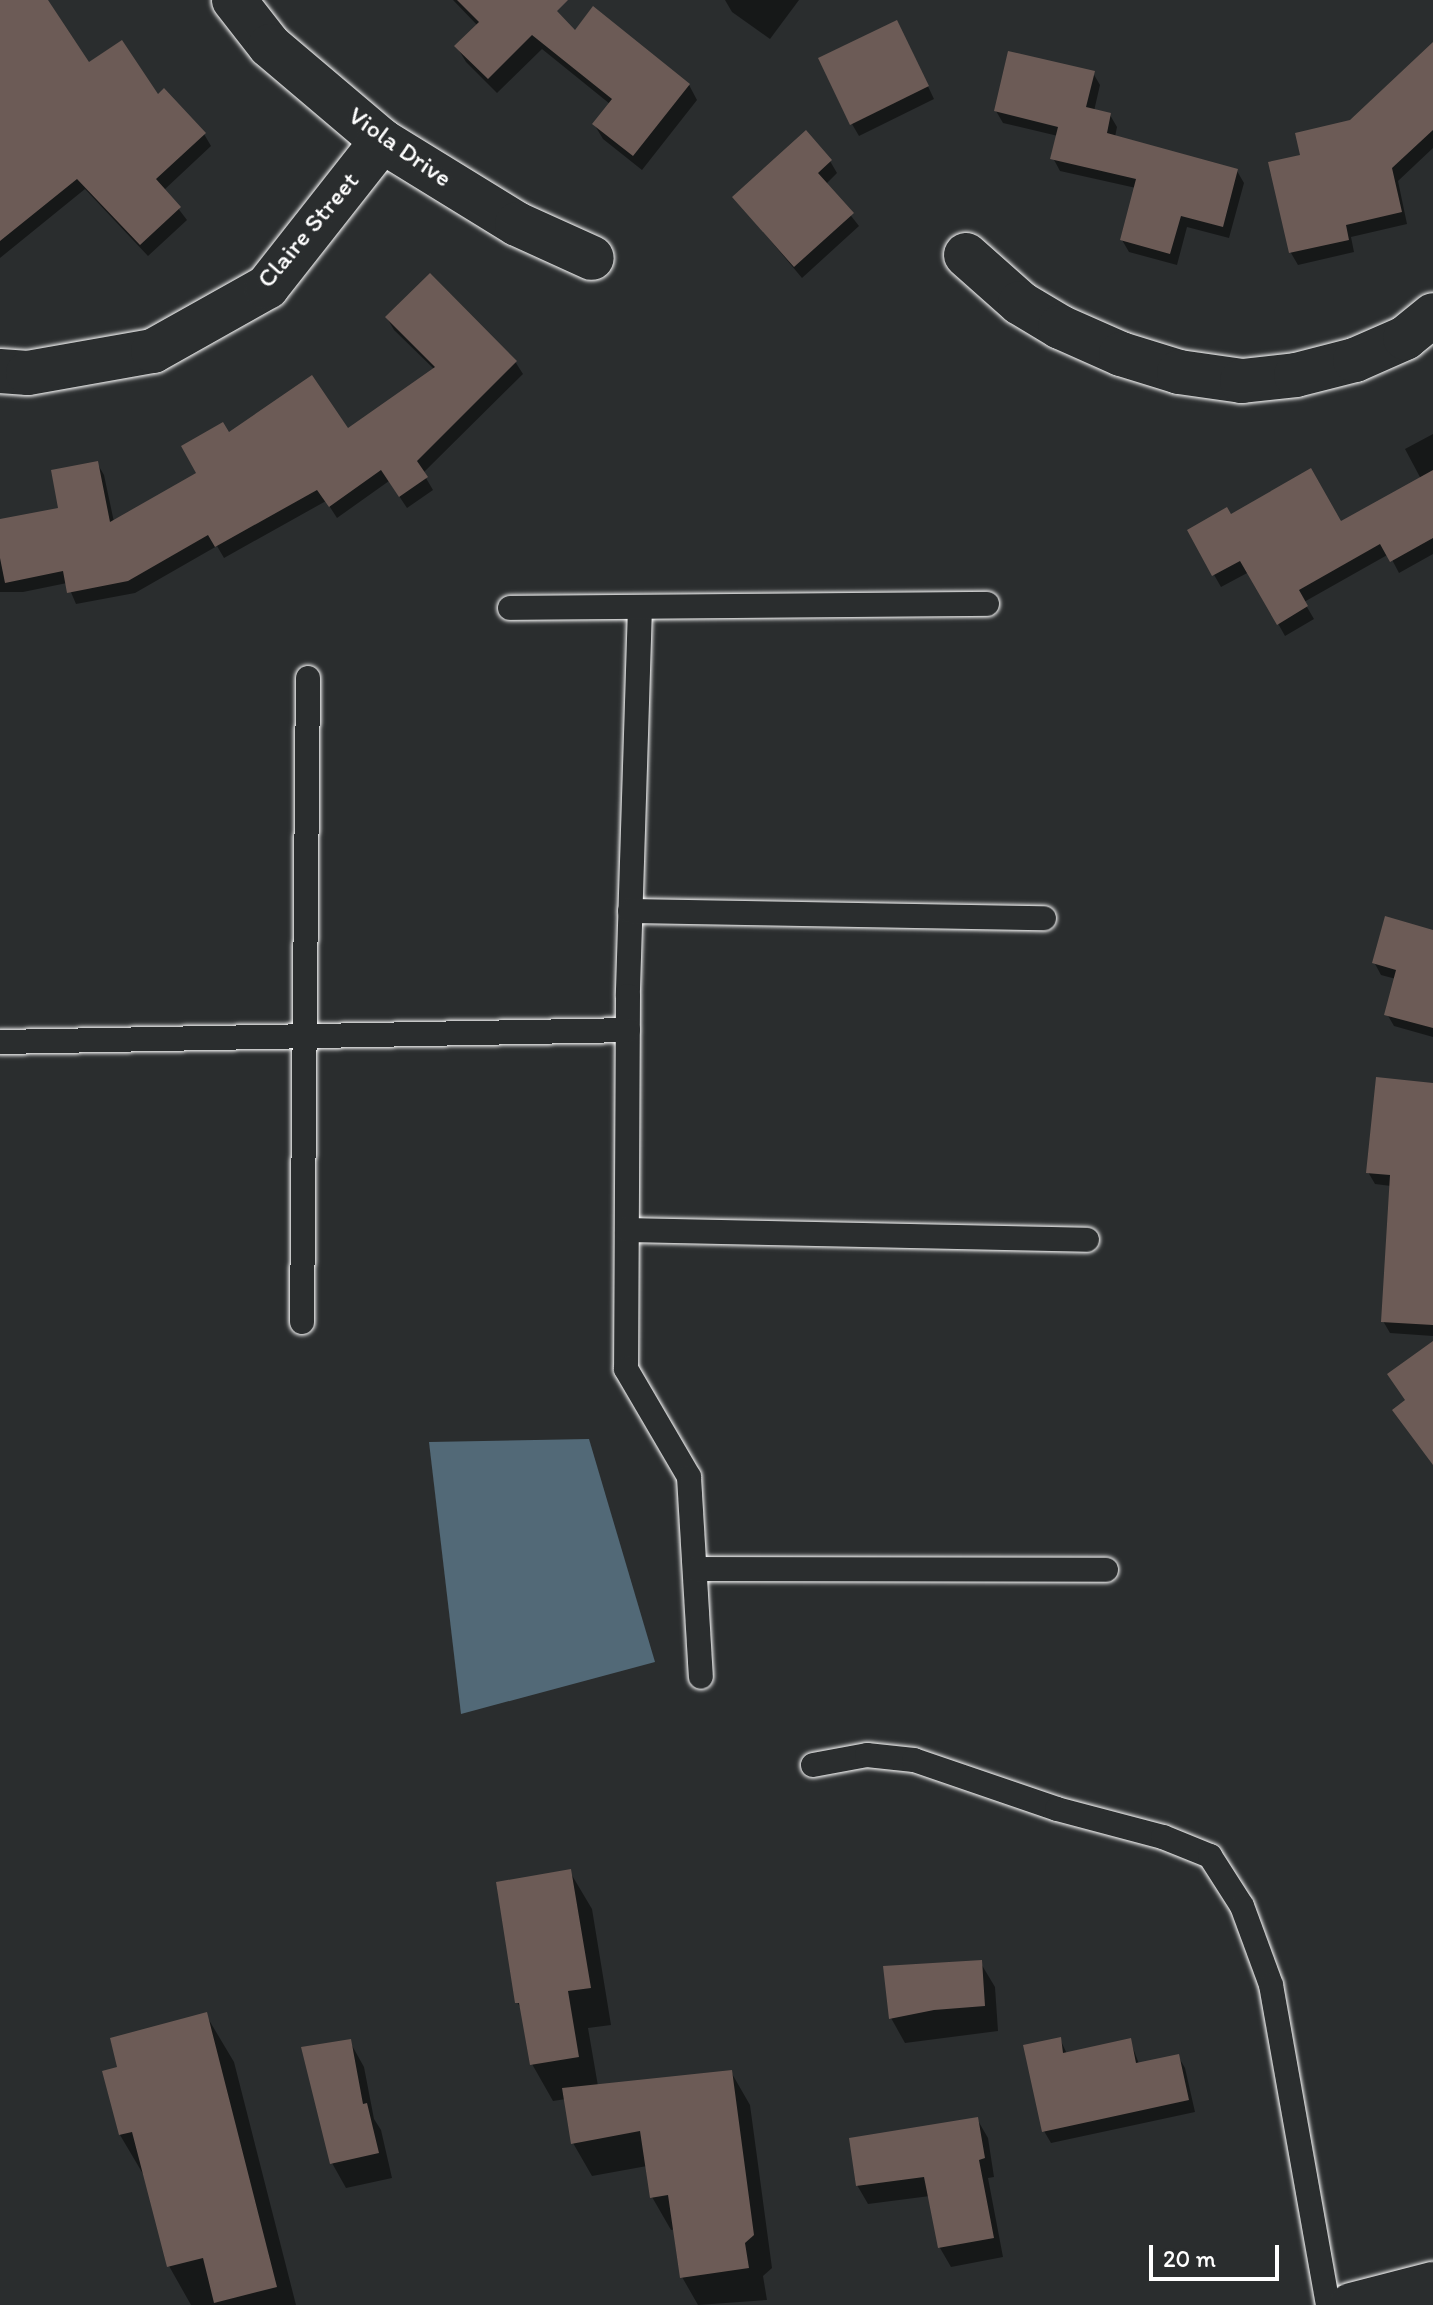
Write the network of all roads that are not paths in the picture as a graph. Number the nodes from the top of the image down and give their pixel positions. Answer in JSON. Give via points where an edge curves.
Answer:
{"nodes":[{"id":1,"x":234,"y":0,"type":"edge"},
{"id":2,"x":382,"y":141,"type":"junction"},
{"id":3,"x":966,"y":255,"type":"dead end"},
{"id":4,"x":592,"y":258,"type":"dead end"},
{"id":5,"x":1433,"y":315,"type":"edge"},
{"id":6,"x":0,"y":371,"type":"edge"},
{"id":7,"x":987,"y":604,"type":"dead end"},
{"id":8,"x":640,"y":607,"type":"junction"},
{"id":9,"x":510,"y":608,"type":"dead end"},
{"id":10,"x":308,"y":678,"type":"dead end"},
{"id":11,"x":630,"y":911,"type":"junction"},
{"id":12,"x":1044,"y":918,"type":"dead end"},
{"id":13,"x":628,"y":1030,"type":"junction"},
{"id":14,"x":304,"y":1036,"type":"junction"},
{"id":15,"x":0,"y":1042,"type":"edge"},
{"id":16,"x":627,"y":1230,"type":"junction"},
{"id":17,"x":1087,"y":1240,"type":"dead end"},
{"id":18,"x":302,"y":1322,"type":"dead end"},
{"id":19,"x":695,"y":1569,"type":"junction"},
{"id":20,"x":1106,"y":1570,"type":"dead end"},
{"id":21,"x":701,"y":1677,"type":"dead end"},
{"id":22,"x":813,"y":1765,"type":"dead end"},
{"id":23,"x":1433,"y":2284,"type":"edge"},
{"id":24,"x":1328,"y":2305,"type":"edge"},
{"id":25,"x":1351,"y":2305,"type":"edge"}],
"edges":[{"from":1,"to":2,"type":"street","name":"Viola Drive","via":[[270,46]]},
{"from":2,"to":4,"type":"street","name":"Viola Drive","via":[[517,224]]},
{"from":2,"to":6,"type":"street","name":"Claire Street","via":[[267,287],[153,351],[28,373]]},
{"from":3,"to":5,"type":"street","via":[[1020,303],[1060,327],[1179,372],[1242,381],[1355,360],[1405,338]]},
{"from":7,"to":8,"type":"lane"},
{"from":8,"to":9,"type":"lane"},
{"from":8,"to":11,"type":"lane"},
{"from":10,"to":14,"type":"lane"},
{"from":11,"to":12,"type":"lane"},
{"from":11,"to":13,"type":"lane"},
{"from":13,"to":14,"type":"lane"},
{"from":13,"to":16,"type":"lane"},
{"from":14,"to":15,"type":"lane"},
{"from":14,"to":18,"type":"lane"},
{"from":16,"to":17,"type":"lane"},
{"from":16,"to":19,"type":"lane","via":[[626,1369],[689,1477]]},
{"from":19,"to":20,"type":"lane"},
{"from":19,"to":21,"type":"lane"},
{"from":22,"to":24,"type":"lane","via":[[867,1755],[914,1760],[1210,1856],[1242,1906],[1271,1985]]},
{"from":23,"to":25,"type":"street"}]}
